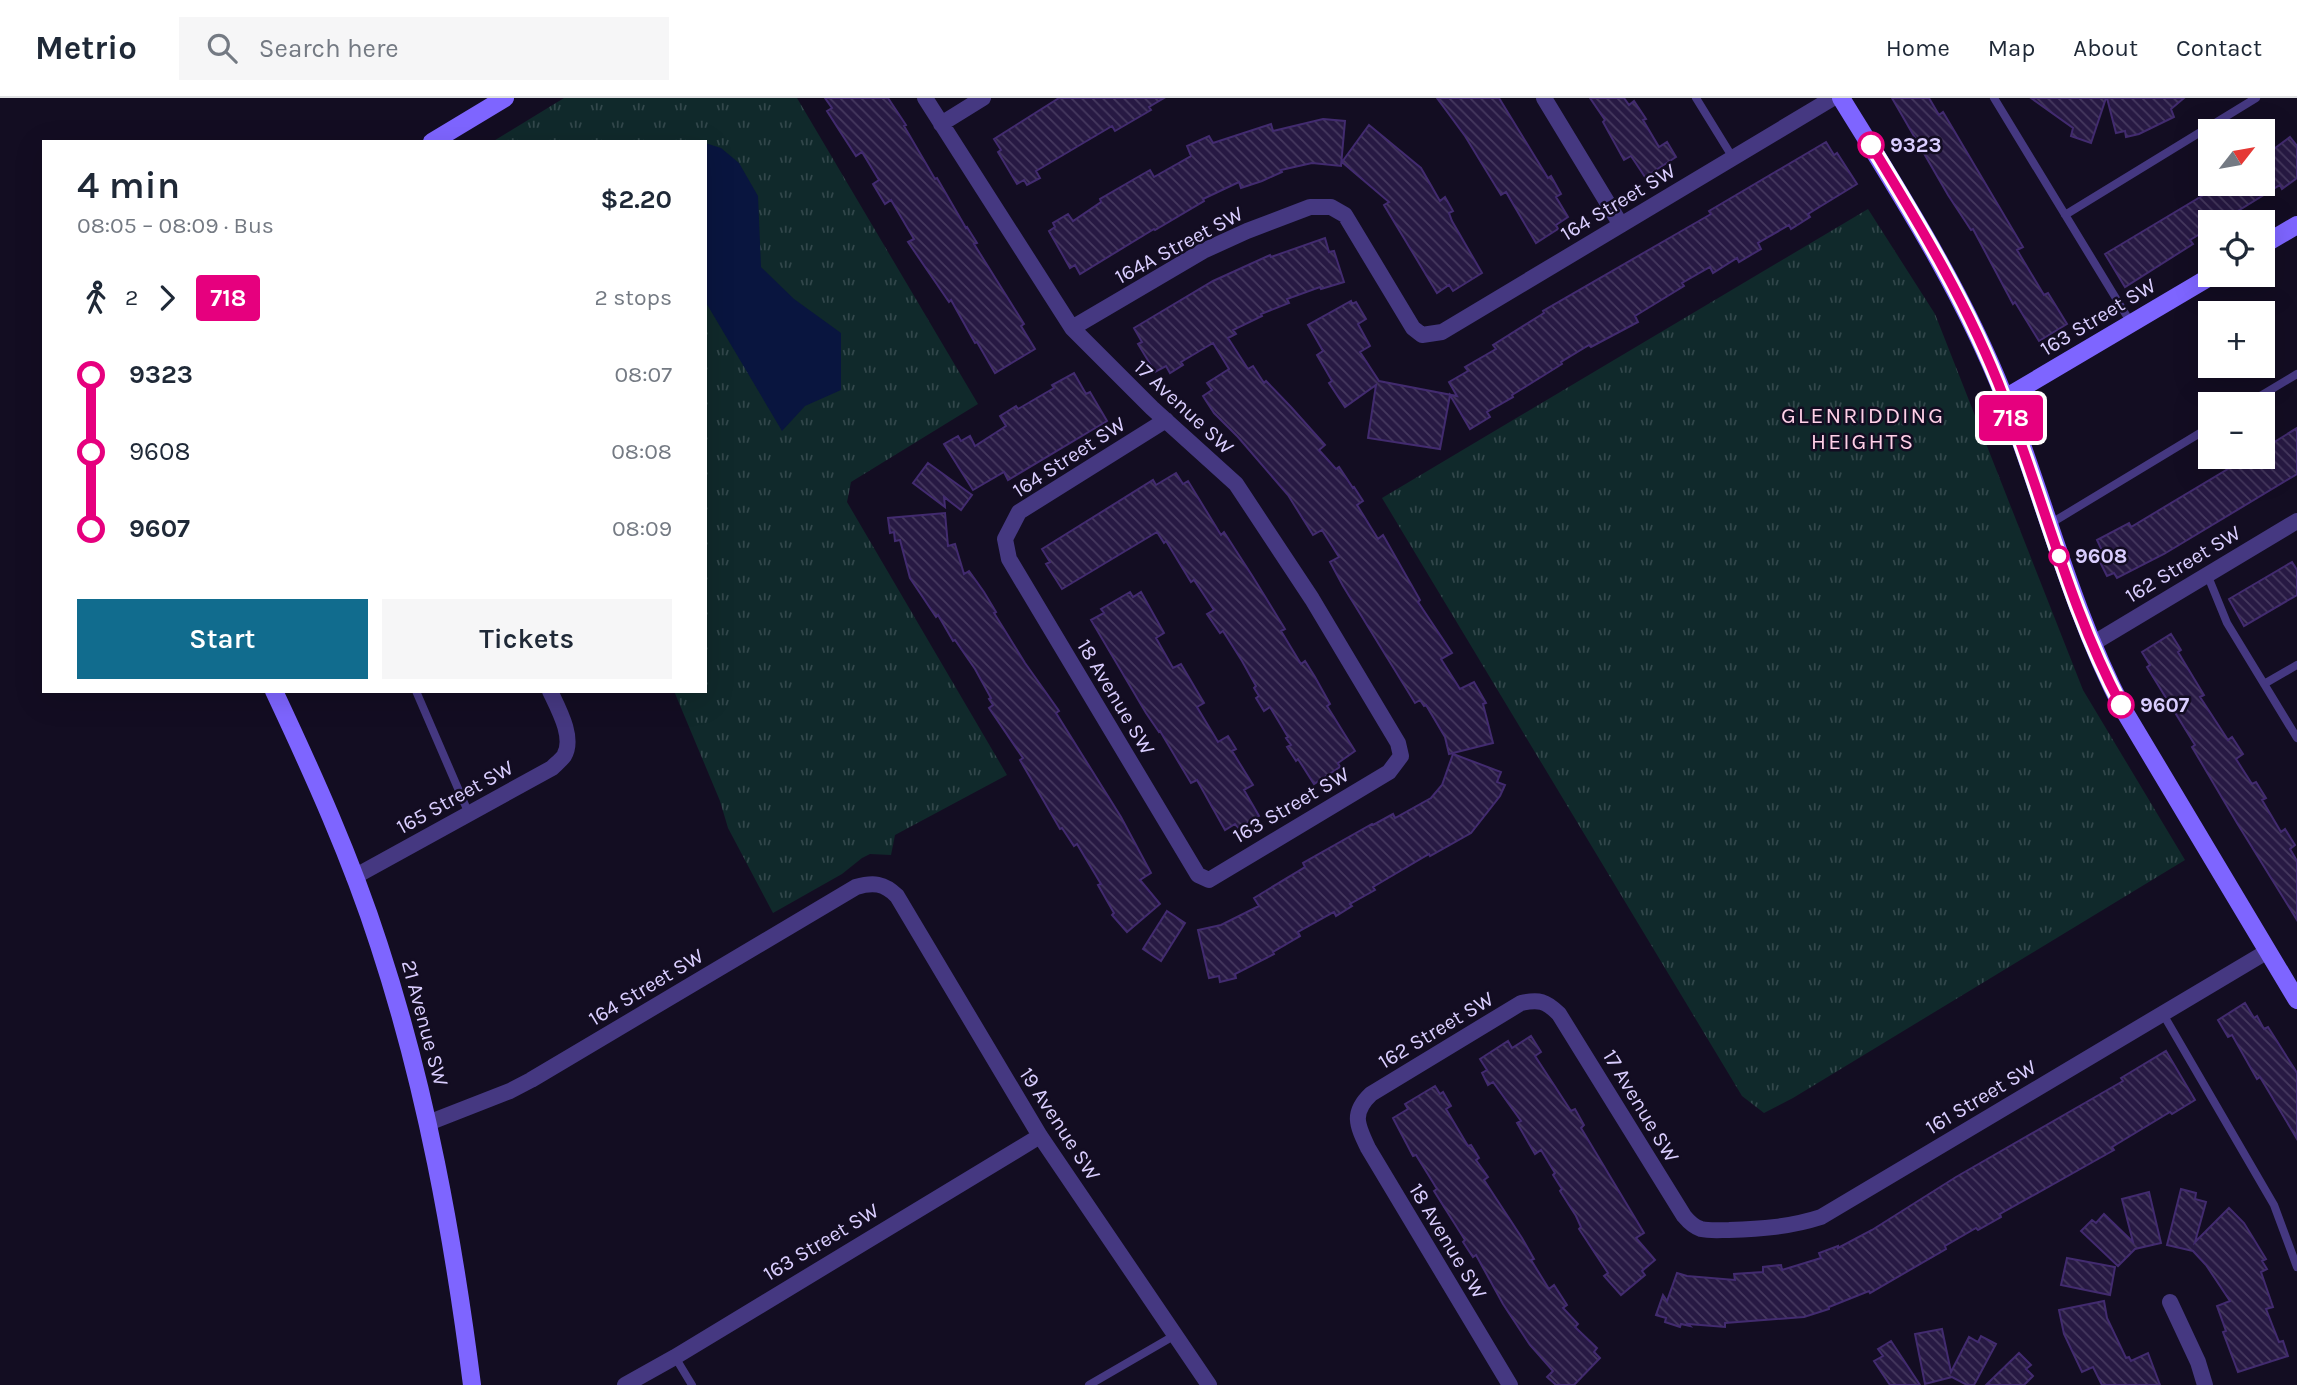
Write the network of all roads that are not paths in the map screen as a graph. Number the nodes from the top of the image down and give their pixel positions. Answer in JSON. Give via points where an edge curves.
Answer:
{"nodes":[{"id":1,"x":505,"y":98,"type":"edge"},
{"id":2,"x":925,"y":98,"type":"edge"},
{"id":3,"x":983,"y":98,"type":"edge"},
{"id":4,"x":1544,"y":98,"type":"edge"},
{"id":5,"x":1696,"y":98,"type":"edge"},
{"id":6,"x":1833,"y":98,"type":"edge"},
{"id":7,"x":1841,"y":98,"type":"edge"},
{"id":8,"x":1994,"y":98,"type":"edge"},
{"id":9,"x":2256,"y":98,"type":"edge"},
{"id":10,"x":941,"y":124,"type":"junction"},
{"id":11,"x":435,"y":140,"type":"edge"},
{"id":12,"x":1733,"y":159,"type":"junction"},
{"id":13,"x":2065,"y":215,"type":"junction"},
{"id":14,"x":1621,"y":225,"type":"junction"},
{"id":15,"x":2297,"y":225,"type":"edge"},
{"id":16,"x":2275,"y":238,"type":"edge"},
{"id":17,"x":2198,"y":284,"type":"edge"},
{"id":18,"x":2132,"y":324,"type":"junction"},
{"id":19,"x":1072,"y":328,"type":"junction"},
{"id":20,"x":1422,"y":335,"type":"joint"},
{"id":21,"x":2297,"y":374,"type":"edge"},
{"id":22,"x":2267,"y":392,"type":"edge"},
{"id":23,"x":2005,"y":398,"type":"junction"},
{"id":24,"x":1166,"y":420,"type":"junction"},
{"id":25,"x":2198,"y":434,"type":"edge"},
{"id":26,"x":2297,"y":520,"type":"edge"},
{"id":27,"x":2048,"y":525,"type":"junction"},
{"id":28,"x":1005,"y":538,"type":"joint"},
{"id":29,"x":2207,"y":575,"type":"junction"},
{"id":30,"x":2092,"y":644,"type":"junction"},
{"id":31,"x":2297,"y":665,"type":"edge"},
{"id":32,"x":2264,"y":684,"type":"junction"},
{"id":33,"x":275,"y":693,"type":"edge"},
{"id":34,"x":417,"y":693,"type":"edge"},
{"id":35,"x":551,"y":693,"type":"edge"},
{"id":36,"x":2297,"y":738,"type":"edge"},
{"id":37,"x":1401,"y":756,"type":"joint"},
{"id":38,"x":469,"y":814,"type":"junction"},
{"id":39,"x":1198,"y":875,"type":"joint"},
{"id":40,"x":354,"y":877,"type":"junction"},
{"id":41,"x":880,"y":884,"type":"joint"},
{"id":42,"x":2268,"y":951,"type":"junction"},
{"id":43,"x":2297,"y":1000,"type":"edge"},
{"id":44,"x":1548,"y":1003,"type":"joint"},
{"id":45,"x":2163,"y":1014,"type":"junction"},
{"id":46,"x":1357,"y":1115,"type":"joint"},
{"id":47,"x":428,"y":1123,"type":"junction"},
{"id":48,"x":1040,"y":1136,"type":"junction"},
{"id":49,"x":1700,"y":1229,"type":"joint"},
{"id":50,"x":2297,"y":1267,"type":"edge"},
{"id":51,"x":2170,"y":1302,"type":"dead end"},
{"id":52,"x":1177,"y":1334,"type":"junction"},
{"id":53,"x":675,"y":1357,"type":"junction"},
{"id":54,"x":472,"y":1385,"type":"edge"},
{"id":55,"x":625,"y":1385,"type":"edge"},
{"id":56,"x":692,"y":1385,"type":"edge"},
{"id":57,"x":1089,"y":1385,"type":"edge"},
{"id":58,"x":1209,"y":1385,"type":"edge"},
{"id":59,"x":1510,"y":1385,"type":"edge"},
{"id":60,"x":2205,"y":1385,"type":"edge"}],
"edges":[{"from":1,"to":11,"type":"street"},
{"from":2,"to":10,"type":"street","name":"17 Avenue SW"},
{"from":3,"to":10,"type":"street"},
{"from":4,"to":14,"type":"street"},
{"from":5,"to":12,"type":"lane"},
{"from":6,"to":12,"type":"street","name":"164 Street SW"},
{"from":7,"to":23,"type":"street","via":[[1950,276]]},
{"from":8,"to":13,"type":"lane"},
{"from":9,"to":13,"type":"lane"},
{"from":10,"to":19,"type":"street","name":"17 Avenue SW"},
{"from":12,"to":14,"type":"street","name":"164 Street SW"},
{"from":13,"to":18,"type":"lane"},
{"from":14,"to":20,"type":"street","name":"164 Street SW","via":[[1452,327]]},
{"from":15,"to":16,"type":"street"},
{"from":17,"to":18,"type":"street","name":"163 Street SW"},
{"from":18,"to":23,"type":"street","name":"163 Street SW"},
{"from":19,"to":20,"type":"street","name":"164A Street SW","via":[[1247,230],[1310,207],[1331,207],[1345,215],[1406,319]]},
{"from":19,"to":24,"type":"street","name":"17 Avenue SW"},
{"from":21,"to":22,"type":"lane"},
{"from":23,"to":27,"type":"street"},
{"from":24,"to":28,"type":"street","name":"164 Street SW","via":[[1019,512]]},
{"from":24,"to":37,"type":"street","name":"17 Avenue SW","via":[[1236,484],[1312,599],[1398,743]]},
{"from":25,"to":27,"type":"lane"},
{"from":26,"to":29,"type":"street","name":"162 Street SW"},
{"from":27,"to":30,"type":"street"},
{"from":28,"to":39,"type":"street","name":"18 Avenue SW","via":[[1009,559]]},
{"from":29,"to":30,"type":"street","name":"162 Street SW"},
{"from":29,"to":32,"type":"lane","via":[[2227,623]]},
{"from":30,"to":42,"type":"street","via":[[2123,709]]},
{"from":31,"to":32,"type":"lane"},
{"from":32,"to":36,"type":"lane"},
{"from":33,"to":40,"type":"street","name":"21 Avenue SW"},
{"from":34,"to":38,"type":"lane"},
{"from":35,"to":38,"type":"street","name":"165 Street SW","via":[[568,746],[564,757]]},
{"from":37,"to":39,"type":"street","name":"163 Street SW","via":[[1371,785],[1209,880]]},
{"from":38,"to":40,"type":"street","name":"165 Street SW"},
{"from":40,"to":47,"type":"street","name":"21 Avenue SW","via":[[379,945]]},
{"from":41,"to":47,"type":"street","name":"164 Street SW","via":[[856,887],[531,1080]]},
{"from":41,"to":48,"type":"street","name":"19 Avenue SW","via":[[897,896]]},
{"from":42,"to":43,"type":"street"},
{"from":42,"to":45,"type":"street","name":"161 Street SW"},
{"from":44,"to":46,"type":"street","name":"162 Street SW","via":[[1537,999],[1521,1003],[1371,1094]]},
{"from":44,"to":49,"type":"street","name":"17 Avenue SW","via":[[1570,1029],[1684,1216]]},
{"from":45,"to":49,"type":"street","name":"161 Street SW","via":[[1821,1217],[1766,1229]]},
{"from":45,"to":50,"type":"lane","via":[[2274,1205]]},
{"from":46,"to":59,"type":"street","name":"18 Avenue SW","via":[[1368,1148]]},
{"from":47,"to":54,"type":"street","name":"21 Avenue SW","via":[[453,1248]]},
{"from":48,"to":52,"type":"street","name":"19 Avenue SW"},
{"from":48,"to":53,"type":"street","name":"163 Street SW"},
{"from":51,"to":60,"type":"street"},
{"from":52,"to":57,"type":"lane"},
{"from":52,"to":58,"type":"street","name":"19 Avenue SW"},
{"from":53,"to":55,"type":"street","name":"163 Street SW"},
{"from":53,"to":56,"type":"lane"}]}
